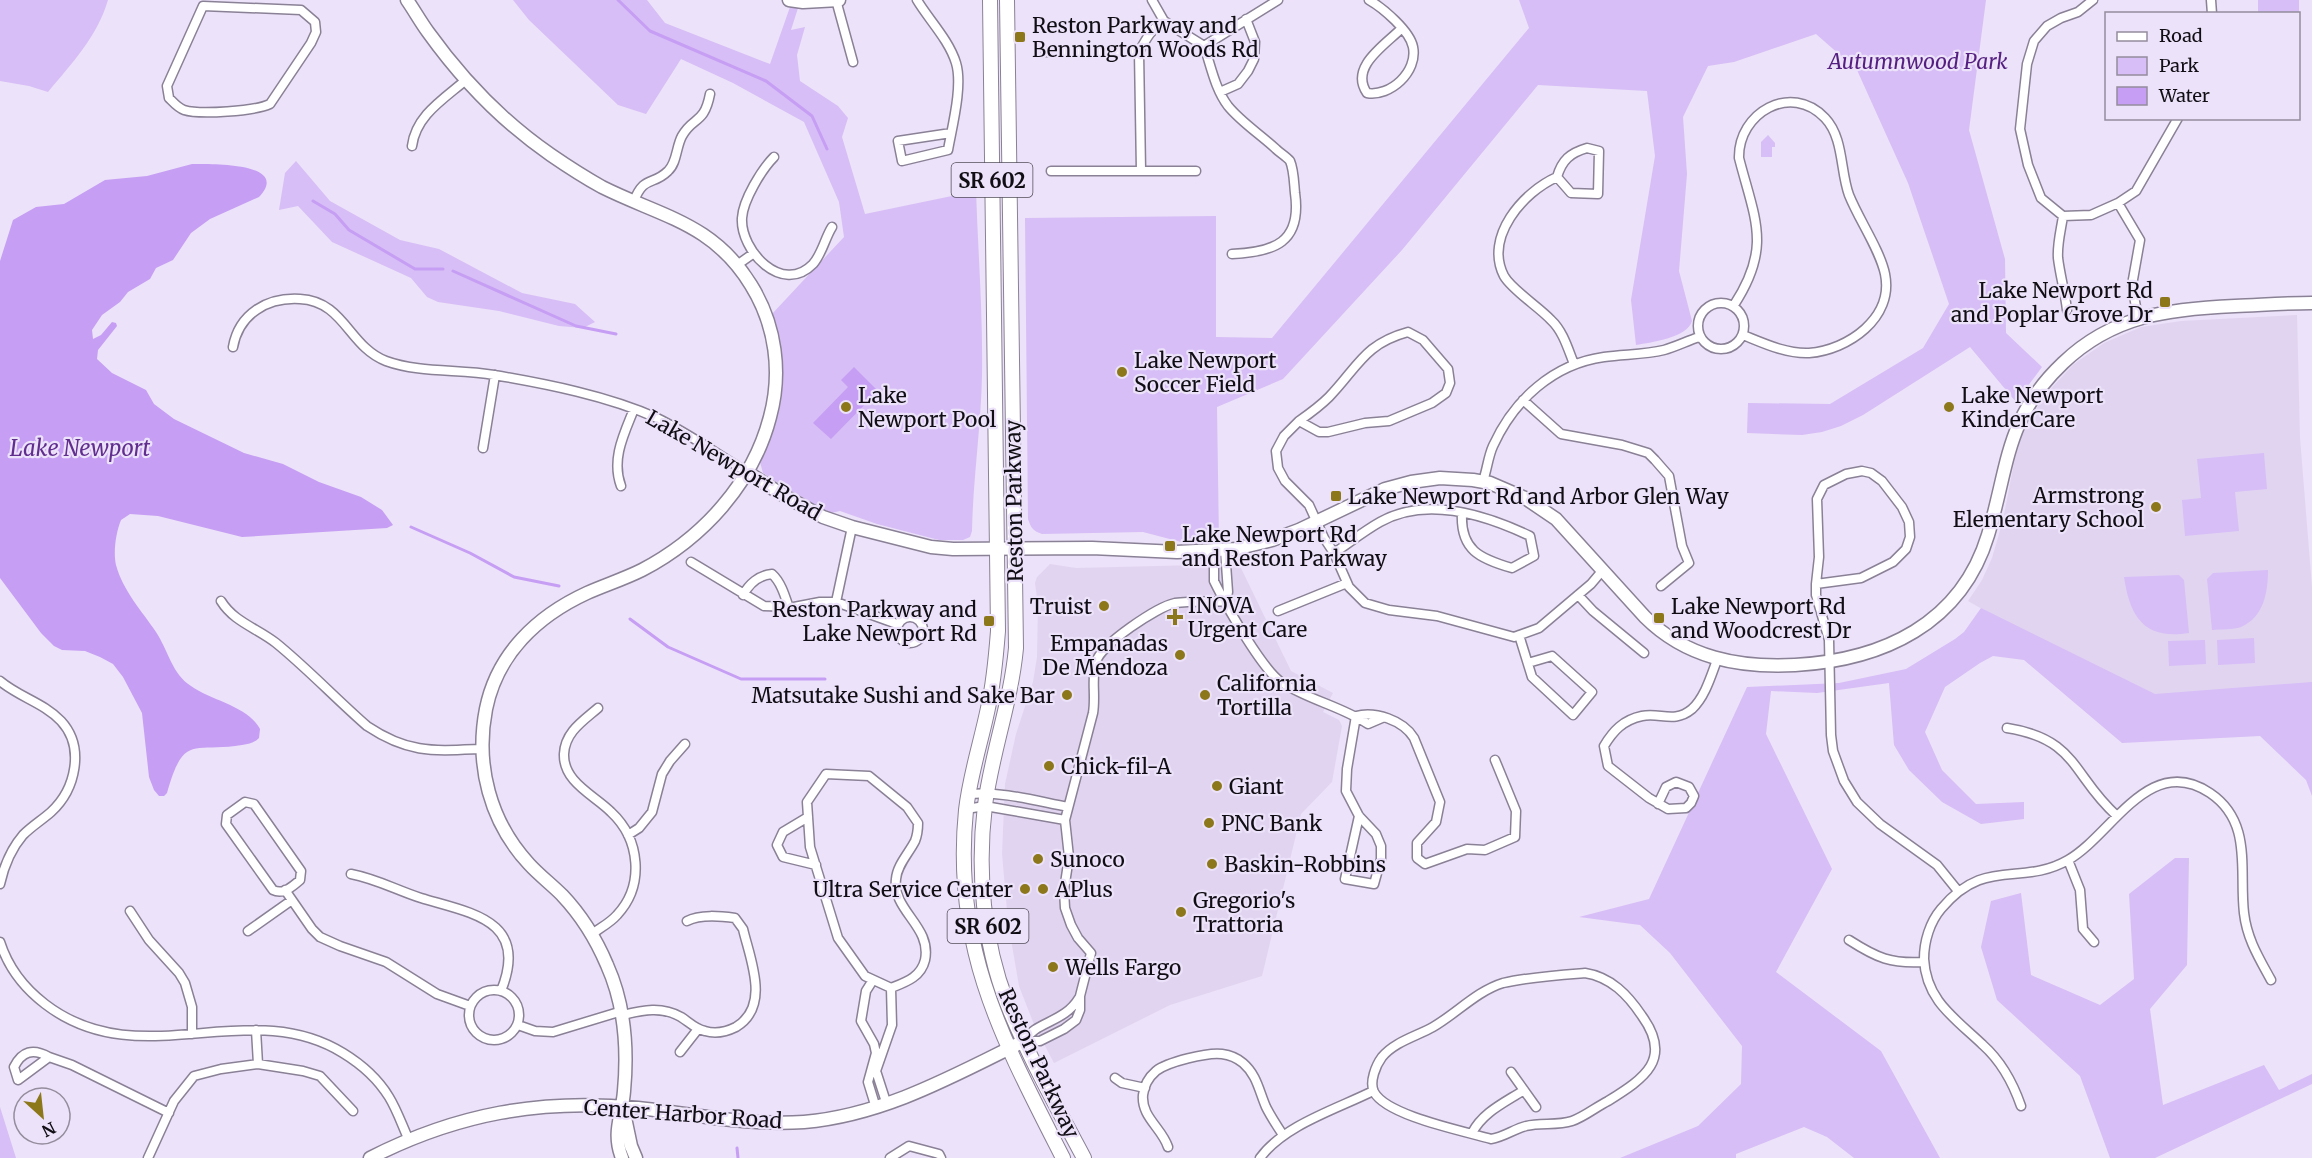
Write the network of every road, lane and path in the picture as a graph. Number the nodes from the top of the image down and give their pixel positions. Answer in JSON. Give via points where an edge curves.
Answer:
{"nodes":[{"id":1,"x":407,"y":0,"type":"edge"},
{"id":2,"x":789,"y":0,"type":"edge"},
{"id":3,"x":837,"y":0,"type":"edge"},
{"id":4,"x":917,"y":0,"type":"edge"},
{"id":5,"x":990,"y":0,"type":"edge"},
{"id":6,"x":1007,"y":0,"type":"edge"},
{"id":7,"x":1152,"y":0,"type":"edge"},
{"id":8,"x":1278,"y":0,"type":"edge"},
{"id":9,"x":1369,"y":0,"type":"edge"},
{"id":10,"x":2093,"y":0,"type":"edge"},
{"id":11,"x":203,"y":3,"type":"edge"},
{"id":12,"x":1246,"y":19,"type":"junction"},
{"id":13,"x":1164,"y":21,"type":"junction"},
{"id":14,"x":1402,"y":28,"type":"junction"},
{"id":15,"x":1204,"y":46,"type":"junction"},
{"id":16,"x":1046,"y":52,"type":"dead end"},
{"id":17,"x":1139,"y":52,"type":"junction"},
{"id":18,"x":853,"y":62,"type":"dead end"},
{"id":19,"x":466,"y":79,"type":"junction"},
{"id":20,"x":1220,"y":92,"type":"junction"},
{"id":21,"x":710,"y":94,"type":"dead end"},
{"id":22,"x":2177,"y":120,"type":"edge"},
{"id":23,"x":951,"y":133,"type":"junction"},
{"id":24,"x":412,"y":146,"type":"dead end"},
{"id":25,"x":774,"y":156,"type":"dead end"},
{"id":26,"x":1052,"y":171,"type":"dead end"},
{"id":27,"x":1141,"y":171,"type":"junction"},
{"id":28,"x":1196,"y":171,"type":"dead end"},
{"id":29,"x":1557,"y":177,"type":"junction"},
{"id":30,"x":634,"y":201,"type":"junction"},
{"id":31,"x":2118,"y":203,"type":"junction"},
{"id":32,"x":2063,"y":216,"type":"junction"},
{"id":33,"x":832,"y":227,"type":"dead end"},
{"id":34,"x":754,"y":253,"type":"junction"},
{"id":35,"x":1232,"y":254,"type":"dead end"},
{"id":36,"x":737,"y":265,"type":"junction"},
{"id":37,"x":2312,"y":303,"type":"edge"},
{"id":38,"x":1734,"y":305,"type":"junction"},
{"id":39,"x":2067,"y":310,"type":"dead end"},
{"id":40,"x":2138,"y":318,"type":"junction"},
{"id":41,"x":1743,"y":335,"type":"junction"},
{"id":42,"x":1698,"y":337,"type":"junction"},
{"id":43,"x":233,"y":347,"type":"dead end"},
{"id":44,"x":1574,"y":364,"type":"junction"},
{"id":45,"x":495,"y":375,"type":"junction"},
{"id":46,"x":1523,"y":400,"type":"junction"},
{"id":47,"x":634,"y":409,"type":"junction"},
{"id":48,"x":1299,"y":421,"type":"junction"},
{"id":49,"x":483,"y":448,"type":"dead end"},
{"id":50,"x":747,"y":472,"type":"junction"},
{"id":51,"x":1483,"y":482,"type":"junction"},
{"id":52,"x":621,"y":486,"type":"dead end"},
{"id":53,"x":1462,"y":513,"type":"junction"},
{"id":54,"x":1317,"y":521,"type":"junction"},
{"id":55,"x":852,"y":527,"type":"junction"},
{"id":56,"x":1015,"y":548,"type":"junction"},
{"id":57,"x":998,"y":549,"type":"junction"},
{"id":58,"x":1219,"y":551,"type":"junction"},
{"id":59,"x":1334,"y":553,"type":"junction"},
{"id":60,"x":691,"y":562,"type":"dead end"},
{"id":61,"x":1602,"y":571,"type":"junction"},
{"id":62,"x":1347,"y":582,"type":"junction"},
{"id":63,"x":1816,"y":584,"type":"junction"},
{"id":64,"x":1661,"y":586,"type":"dead end"},
{"id":65,"x":743,"y":595,"type":"junction"},
{"id":66,"x":1578,"y":595,"type":"junction"},
{"id":67,"x":221,"y":601,"type":"dead end"},
{"id":68,"x":1226,"y":601,"type":"junction"},
{"id":69,"x":836,"y":602,"type":"junction"},
{"id":70,"x":789,"y":608,"type":"junction"},
{"id":71,"x":1278,"y":611,"type":"dead end"},
{"id":72,"x":897,"y":624,"type":"dead end"},
{"id":73,"x":1519,"y":635,"type":"junction"},
{"id":74,"x":1644,"y":653,"type":"dead end"},
{"id":75,"x":1717,"y":660,"type":"junction"},
{"id":76,"x":1829,"y":660,"type":"junction"},
{"id":77,"x":1527,"y":663,"type":"junction"},
{"id":78,"x":0,"y":681,"type":"edge"},
{"id":79,"x":598,"y":708,"type":"dead end"},
{"id":80,"x":1356,"y":716,"type":"junction"},
{"id":81,"x":2007,"y":728,"type":"dead end"},
{"id":82,"x":685,"y":744,"type":"dead end"},
{"id":83,"x":482,"y":749,"type":"junction"},
{"id":84,"x":1495,"y":760,"type":"dead end"},
{"id":85,"x":969,"y":794,"type":"junction"},
{"id":86,"x":986,"y":799,"type":"junction"},
{"id":87,"x":1658,"y":804,"type":"dead end"},
{"id":88,"x":1068,"y":807,"type":"junction"},
{"id":89,"x":966,"y":809,"type":"junction"},
{"id":90,"x":1359,"y":816,"type":"junction"},
{"id":91,"x":2117,"y":816,"type":"junction"},
{"id":92,"x":808,"y":817,"type":"junction"},
{"id":93,"x":1065,"y":820,"type":"junction"},
{"id":94,"x":628,"y":835,"type":"junction"},
{"id":95,"x":2068,"y":860,"type":"junction"},
{"id":96,"x":816,"y":865,"type":"junction"},
{"id":97,"x":351,"y":874,"type":"dead end"},
{"id":98,"x":0,"y":884,"type":"edge"},
{"id":99,"x":285,"y":890,"type":"junction"},
{"id":100,"x":1958,"y":891,"type":"junction"},
{"id":101,"x":292,"y":900,"type":"junction"},
{"id":102,"x":130,"y":911,"type":"dead end"},
{"id":103,"x":687,"y":921,"type":"dead end"},
{"id":104,"x":248,"y":931,"type":"dead end"},
{"id":105,"x":592,"y":934,"type":"junction"},
{"id":106,"x":1849,"y":940,"type":"dead end"},
{"id":107,"x":0,"y":942,"type":"edge"},
{"id":108,"x":2094,"y":942,"type":"dead end"},
{"id":109,"x":1924,"y":962,"type":"junction"},
{"id":110,"x":873,"y":980,"type":"junction"},
{"id":111,"x":2271,"y":980,"type":"dead end"},
{"id":112,"x":891,"y":988,"type":"junction"},
{"id":113,"x":501,"y":991,"type":"junction"},
{"id":114,"x":470,"y":1006,"type":"junction"},
{"id":115,"x":622,"y":1013,"type":"junction"},
{"id":116,"x":518,"y":1025,"type":"junction"},
{"id":117,"x":698,"y":1029,"type":"junction"},
{"id":118,"x":256,"y":1030,"type":"junction"},
{"id":119,"x":192,"y":1034,"type":"junction"},
{"id":120,"x":1024,"y":1041,"type":"junction"},
{"id":121,"x":1008,"y":1049,"type":"junction"},
{"id":122,"x":680,"y":1052,"type":"dead end"},
{"id":123,"x":49,"y":1057,"type":"dead end"},
{"id":124,"x":258,"y":1064,"type":"junction"},
{"id":125,"x":1511,"y":1072,"type":"dead end"},
{"id":126,"x":1115,"y":1078,"type":"dead end"},
{"id":127,"x":1145,"y":1088,"type":"junction"},
{"id":128,"x":1524,"y":1090,"type":"junction"},
{"id":129,"x":1373,"y":1091,"type":"junction"},
{"id":130,"x":881,"y":1106,"type":"junction"},
{"id":131,"x":2020,"y":1106,"type":"dead end"},
{"id":132,"x":623,"y":1107,"type":"junction"},
{"id":133,"x":1536,"y":1107,"type":"dead end"},
{"id":134,"x":352,"y":1111,"type":"dead end"},
{"id":135,"x":169,"y":1113,"type":"junction"},
{"id":136,"x":1472,"y":1133,"type":"junction"},
{"id":137,"x":1283,"y":1135,"type":"junction"},
{"id":138,"x":408,"y":1138,"type":"junction"},
{"id":139,"x":1168,"y":1147,"type":"dead end"},
{"id":140,"x":148,"y":1158,"type":"edge"},
{"id":141,"x":370,"y":1158,"type":"edge"},
{"id":142,"x":622,"y":1158,"type":"edge"},
{"id":143,"x":636,"y":1158,"type":"edge"},
{"id":144,"x":891,"y":1158,"type":"edge"},
{"id":145,"x":941,"y":1158,"type":"edge"},
{"id":146,"x":1063,"y":1158,"type":"edge"},
{"id":147,"x":1084,"y":1158,"type":"edge"},
{"id":148,"x":1260,"y":1158,"type":"edge"}],
"edges":[{"from":1,"to":19,"type":"street"},
{"from":2,"to":3,"type":"street"},
{"from":3,"to":18,"type":"street"},
{"from":4,"to":23,"type":"street","via":[[956,63],[958,83]]},
{"from":5,"to":57,"type":"main road","name":"Reston Parkway","number":"SR 602"},
{"from":6,"to":56,"type":"main road","name":"Reston Parkway","number":"SR 602"},
{"from":7,"to":13,"type":"street"},
{"from":8,"to":12,"type":"street"},
{"from":9,"to":14,"type":"street","via":[[1382,7]]},
{"from":10,"to":32,"type":"street","via":[[2078,12],[2047,26],[2034,41],[2027,64],[2020,129],[2028,165],[2041,198]]},
{"from":11,"to":11,"type":"street","via":[[167,86],[169,98],[182,109],[196,112],[259,109],[270,104],[311,43],[315,22],[301,10]]},
{"from":12,"to":15,"type":"street"},
{"from":12,"to":20,"type":"street","via":[[1255,42],[1254,59],[1238,84]]},
{"from":13,"to":15,"type":"street"},
{"from":13,"to":17,"type":"street","via":[[1155,26]]},
{"from":14,"to":14,"type":"street","via":[[1413,46],[1412,68],[1393,88],[1379,95],[1367,93],[1362,86],[1365,64]]},
{"from":15,"to":20,"type":"street"},
{"from":16,"to":17,"type":"street"},
{"from":17,"to":27,"type":"street"},
{"from":19,"to":24,"type":"street","via":[[423,118]]},
{"from":19,"to":30,"type":"street","via":[[496,111],[547,152]]},
{"from":20,"to":35,"type":"street","via":[[1229,107],[1289,161],[1297,205],[1294,226],[1273,249]]},
{"from":21,"to":30,"type":"street","via":[[704,114],[683,134],[671,167],[642,186]]},
{"from":22,"to":31,"type":"street","via":[[2136,191]]},
{"from":23,"to":23,"type":"street","via":[[948,150],[902,161],[898,141]]},
{"from":25,"to":34,"type":"street","via":[[761,172],[742,212],[743,229]]},
{"from":26,"to":27,"type":"street"},
{"from":27,"to":28,"type":"street"},
{"from":29,"to":29,"type":"street","via":[[1571,192],[1598,194],[1599,151],[1587,148],[1573,152],[1563,161]]},
{"from":29,"to":44,"type":"street","via":[[1530,194],[1513,214],[1498,251],[1504,276],[1553,321]]},
{"from":30,"to":36,"type":"street","via":[[690,225]]},
{"from":31,"to":32,"type":"street","via":[[2091,215]]},
{"from":31,"to":40,"type":"street","via":[[2140,240],[2132,285]]},
{"from":32,"to":39,"type":"street","via":[[2058,259]]},
{"from":33,"to":34,"type":"street","via":[[813,264],[796,273],[771,270]]},
{"from":34,"to":36,"type":"street"},
{"from":36,"to":50,"type":"street","via":[[762,307],[776,365],[773,404],[764,438]]},
{"from":37,"to":40,"type":"street","name":"Lake Newport Road","via":[[2176,309]]},
{"from":38,"to":41,"type":"street","via":[[1743,318]]},
{"from":38,"to":41,"type":"street","via":[[1748,285],[1758,251],[1739,146],[1744,132],[1762,110],[1792,103],[1805,106],[1825,118],[1832,129],[1844,182],[1881,261],[1886,277],[1885,296],[1868,328],[1830,348],[1808,353],[1786,350]]},
{"from":38,"to":42,"type":"street","via":[[1721,303],[1705,309],[1698,316]]},
{"from":40,"to":76,"type":"street","name":"Lake Newport Road","via":[[2094,339],[2062,363],[2025,410],[2009,446],[1982,553],[1959,594],[1931,620],[1894,643]]},
{"from":41,"to":42,"type":"street","via":[[1726,348],[1715,348]]},
{"from":42,"to":44,"type":"street","via":[[1664,350]]},
{"from":43,"to":45,"type":"street","name":"Lake Newport Road","via":[[239,327],[250,313],[271,302],[300,299],[331,310],[368,352],[389,362]]},
{"from":44,"to":46,"type":"street","via":[[1544,380]]},
{"from":45,"to":47,"type":"street","name":"Lake Newport Road"},
{"from":45,"to":49,"type":"street"},
{"from":46,"to":51,"type":"street","via":[[1496,440]]},
{"from":46,"to":64,"type":"street","via":[[1561,434],[1648,453],[1670,476],[1682,546],[1689,563]]},
{"from":47,"to":50,"type":"street","name":"Lake Newport Road","via":[[688,435]]},
{"from":47,"to":52,"type":"street","via":[[617,456]]},
{"from":48,"to":48,"type":"street","via":[[1320,432],[1389,421],[1446,393],[1450,383],[1448,369],[1423,340],[1408,332],[1388,338],[1368,351],[1328,398]]},
{"from":48,"to":54,"type":"street","via":[[1276,451],[1278,468],[1285,482],[1309,505]]},
{"from":50,"to":55,"type":"street","name":"Lake Newport Road","via":[[810,511]]},
{"from":50,"to":83,"type":"street","via":[[719,510],[686,542],[645,569],[550,612],[521,639],[492,688]]},
{"from":51,"to":54,"type":"street","name":"Lake Newport Road","via":[[1440,478],[1411,482],[1385,489]]},
{"from":51,"to":61,"type":"street","name":"Lake Newport Road","via":[[1542,508],[1570,532]]},
{"from":53,"to":53,"type":"street","via":[[1530,536],[1534,556],[1512,568],[1477,554],[1466,544],[1461,529]]},
{"from":53,"to":59,"type":"street","via":[[1428,509],[1399,514],[1381,521]]},
{"from":54,"to":58,"type":"street","name":"Lake Newport Road","via":[[1272,540]]},
{"from":54,"to":59,"type":"street"},
{"from":55,"to":57,"type":"street","name":"Lake Newport Road","via":[[940,549]]},
{"from":55,"to":69,"type":"street"},
{"from":56,"to":57,"type":"street","name":"Lake Newport Road"},
{"from":56,"to":58,"type":"street","name":"Lake Newport Road"},
{"from":56,"to":86,"type":"main road","name":"Reston Parkway","number":"SR 602","via":[[1013,674]]},
{"from":57,"to":85,"type":"main road","name":"Reston Parkway","number":"SR 602","via":[[994,672]]},
{"from":58,"to":68,"type":"street","via":[[1228,592]]},
{"from":58,"to":68,"type":"street","via":[[1214,581]]},
{"from":59,"to":62,"type":"street"},
{"from":60,"to":65,"type":"street"},
{"from":61,"to":66,"type":"street"},
{"from":61,"to":75,"type":"street","name":"Lake Newport Road","via":[[1657,629]]},
{"from":62,"to":71,"type":"street"},
{"from":62,"to":73,"type":"street","via":[[1365,603]]},
{"from":63,"to":63,"type":"street","via":[[1817,499],[1824,485],[1846,474],[1871,473],[1882,481],[1909,522],[1906,549],[1893,562],[1861,578]]},
{"from":63,"to":76,"type":"street","via":[[1826,622]]},
{"from":65,"to":70,"type":"street","via":[[764,606]]},
{"from":65,"to":70,"type":"street","via":[[757,579],[772,574]]},
{"from":66,"to":73,"type":"street","via":[[1539,628]]},
{"from":66,"to":74,"type":"street"},
{"from":67,"to":83,"type":"street","via":[[235,618],[276,643],[380,735],[424,750]]},
{"from":68,"to":80,"type":"street","via":[[1272,675],[1304,695]]},
{"from":68,"to":88,"type":"street","via":[[1170,605],[1105,646],[1095,663],[1093,712]]},
{"from":69,"to":70,"type":"street"},
{"from":69,"to":72,"type":"street"},
{"from":73,"to":77,"type":"street"},
{"from":75,"to":76,"type":"street","name":"Lake Newport Road","via":[[1777,666]]},
{"from":75,"to":87,"type":"street","via":[[1701,698],[1691,709],[1668,718],[1643,715],[1615,729],[1604,746],[1608,766]]},
{"from":76,"to":100,"type":"street","via":[[1831,735],[1844,781],[1869,814],[1937,865]]},
{"from":77,"to":77,"type":"street","via":[[1532,677],[1573,715],[1592,692],[1552,656]]},
{"from":78,"to":98,"type":"street","via":[[61,721],[70,735],[75,769],[66,793],[15,846]]},
{"from":79,"to":94,"type":"street","via":[[570,734],[565,764],[573,780],[612,813]]},
{"from":80,"to":84,"type":"street","via":[[1368,724],[1382,718],[1396,721],[1409,730],[1440,802],[1436,822],[1417,843],[1417,858],[1425,864],[1467,849],[1485,850],[1515,837],[1516,811]]},
{"from":80,"to":90,"type":"street","via":[[1346,791]]},
{"from":81,"to":91,"type":"street","via":[[2036,734],[2061,748],[2078,766],[2092,791]]},
{"from":82,"to":94,"type":"street","via":[[662,774],[652,812]]},
{"from":83,"to":105,"type":"street","via":[[486,788],[505,834]]},
{"from":85,"to":86,"type":"street"},
{"from":85,"to":89,"type":"main road","name":"Reston Parkway","number":"SR 602"},
{"from":86,"to":88,"type":"street"},
{"from":86,"to":89,"type":"street"},
{"from":86,"to":93,"type":"street"},
{"from":86,"to":120,"type":"main road","name":"Reston Parkway","number":"SR 602","via":[[982,881],[992,952],[1006,1000]]},
{"from":88,"to":93,"type":"street"},
{"from":89,"to":121,"type":"main road","name":"Reston Parkway","number":"SR 602","via":[[964,861],[970,926],[982,983]]},
{"from":90,"to":90,"type":"street","via":[[1376,834],[1381,846],[1374,884],[1345,879]]},
{"from":91,"to":95,"type":"street"},
{"from":91,"to":111,"type":"street","via":[[2142,793],[2177,783],[2202,788],[2227,807],[2242,842],[2247,931]]},
{"from":92,"to":96,"type":"street"},
{"from":92,"to":96,"type":"street","via":[[783,832],[777,846],[783,857]]},
{"from":92,"to":112,"type":"street","via":[[807,802],[826,774],[868,776],[907,807],[918,823],[916,839],[896,878],[902,906],[918,925],[927,951],[922,969],[910,981]]},
{"from":93,"to":120,"type":"street","via":[[1070,851],[1065,908],[1075,934],[1091,953],[1080,996],[1067,1014],[1034,1031]]},
{"from":94,"to":105,"type":"street","via":[[636,858],[631,894],[617,915]]},
{"from":95,"to":100,"type":"street","via":[[2045,869],[1991,875]]},
{"from":95,"to":108,"type":"street","via":[[2080,890],[2083,929]]},
{"from":96,"to":110,"type":"street","via":[[837,938],[865,976]]},
{"from":97,"to":113,"type":"street","via":[[466,910],[492,924],[508,952],[508,972]]},
{"from":99,"to":99,"type":"street","via":[[300,880],[301,871],[254,804],[245,802],[227,815],[226,824],[273,890]]},
{"from":99,"to":101,"type":"street"},
{"from":100,"to":109,"type":"street","via":[[1930,927]]},
{"from":101,"to":104,"type":"street"},
{"from":101,"to":114,"type":"street","via":[[312,929],[328,942],[386,962],[437,994]]},
{"from":102,"to":119,"type":"street","via":[[185,983],[192,1008]]},
{"from":103,"to":117,"type":"street","via":[[694,917],[735,918],[743,928],[756,984],[751,1011],[739,1025],[716,1032]]},
{"from":105,"to":115,"type":"street","via":[[609,969]]},
{"from":106,"to":109,"type":"street","via":[[1883,959]]},
{"from":107,"to":119,"type":"street","via":[[9,963],[35,996],[79,1024],[97,1031],[134,1036]]},
{"from":109,"to":131,"type":"street","via":[[1927,980],[1940,1005],[1997,1060],[2009,1077]]},
{"from":110,"to":112,"type":"street"},
{"from":110,"to":130,"type":"street","via":[[866,991],[861,1021],[874,1044],[876,1053],[868,1082]]},
{"from":112,"to":130,"type":"street","via":[[892,1024],[876,1071]]},
{"from":113,"to":114,"type":"street","via":[[480,994]]},
{"from":113,"to":116,"type":"street","via":[[516,1003]]},
{"from":114,"to":116,"type":"street","via":[[469,1021],[485,1039],[501,1040]]},
{"from":115,"to":116,"type":"street","via":[[554,1032]]},
{"from":115,"to":117,"type":"street","via":[[665,1011]]},
{"from":115,"to":132,"type":"street","via":[[626,1061]]},
{"from":117,"to":122,"type":"street"},
{"from":118,"to":119,"type":"street"},
{"from":118,"to":124,"type":"street"},
{"from":118,"to":138,"type":"street","via":[[301,1034],[351,1057],[389,1097]]},
{"from":120,"to":121,"type":"street","name":"Center Harbor Road"},
{"from":120,"to":147,"type":"main road","name":"Reston Parkway","number":"SR 602"},
{"from":121,"to":130,"type":"street","name":"Center Harbor Road","via":[[920,1092]]},
{"from":121,"to":146,"type":"main road","name":"Reston Parkway","number":"SR 602"},
{"from":123,"to":135,"type":"street"},
{"from":124,"to":134,"type":"street","via":[[320,1076]]},
{"from":124,"to":135,"type":"street","via":[[194,1076]]},
{"from":125,"to":128,"type":"street"},
{"from":126,"to":127,"type":"street"},
{"from":127,"to":137,"type":"street","via":[[1152,1075],[1166,1065],[1211,1054],[1229,1055],[1252,1073]]},
{"from":127,"to":139,"type":"street","via":[[1146,1111]]},
{"from":128,"to":133,"type":"street"},
{"from":128,"to":136,"type":"street","via":[[1485,1114]]},
{"from":129,"to":136,"type":"street","via":[[1402,1113]]},
{"from":129,"to":136,"type":"street","via":[[1372,1081],[1382,1057],[1394,1047],[1434,1026],[1486,990],[1503,984],[1561,975],[1599,975],[1616,985],[1653,1032],[1657,1046],[1654,1061],[1631,1087],[1573,1121],[1525,1126],[1491,1139]]},
{"from":129,"to":137,"type":"street"},
{"from":130,"to":132,"type":"street","name":"Center Harbor Road","via":[[824,1119],[765,1123]]},
{"from":132,"to":138,"type":"street","name":"Center Harbor Road","via":[[559,1106],[509,1112],[460,1121]]},
{"from":132,"to":142,"type":"street","via":[[616,1127]]},
{"from":132,"to":143,"type":"street"},
{"from":135,"to":140,"type":"street"},
{"from":137,"to":148,"type":"street"},
{"from":138,"to":141,"type":"street","name":"Center Harbor Road"},
{"from":144,"to":145,"type":"street","via":[[909,1146],[939,1154]]}]}
